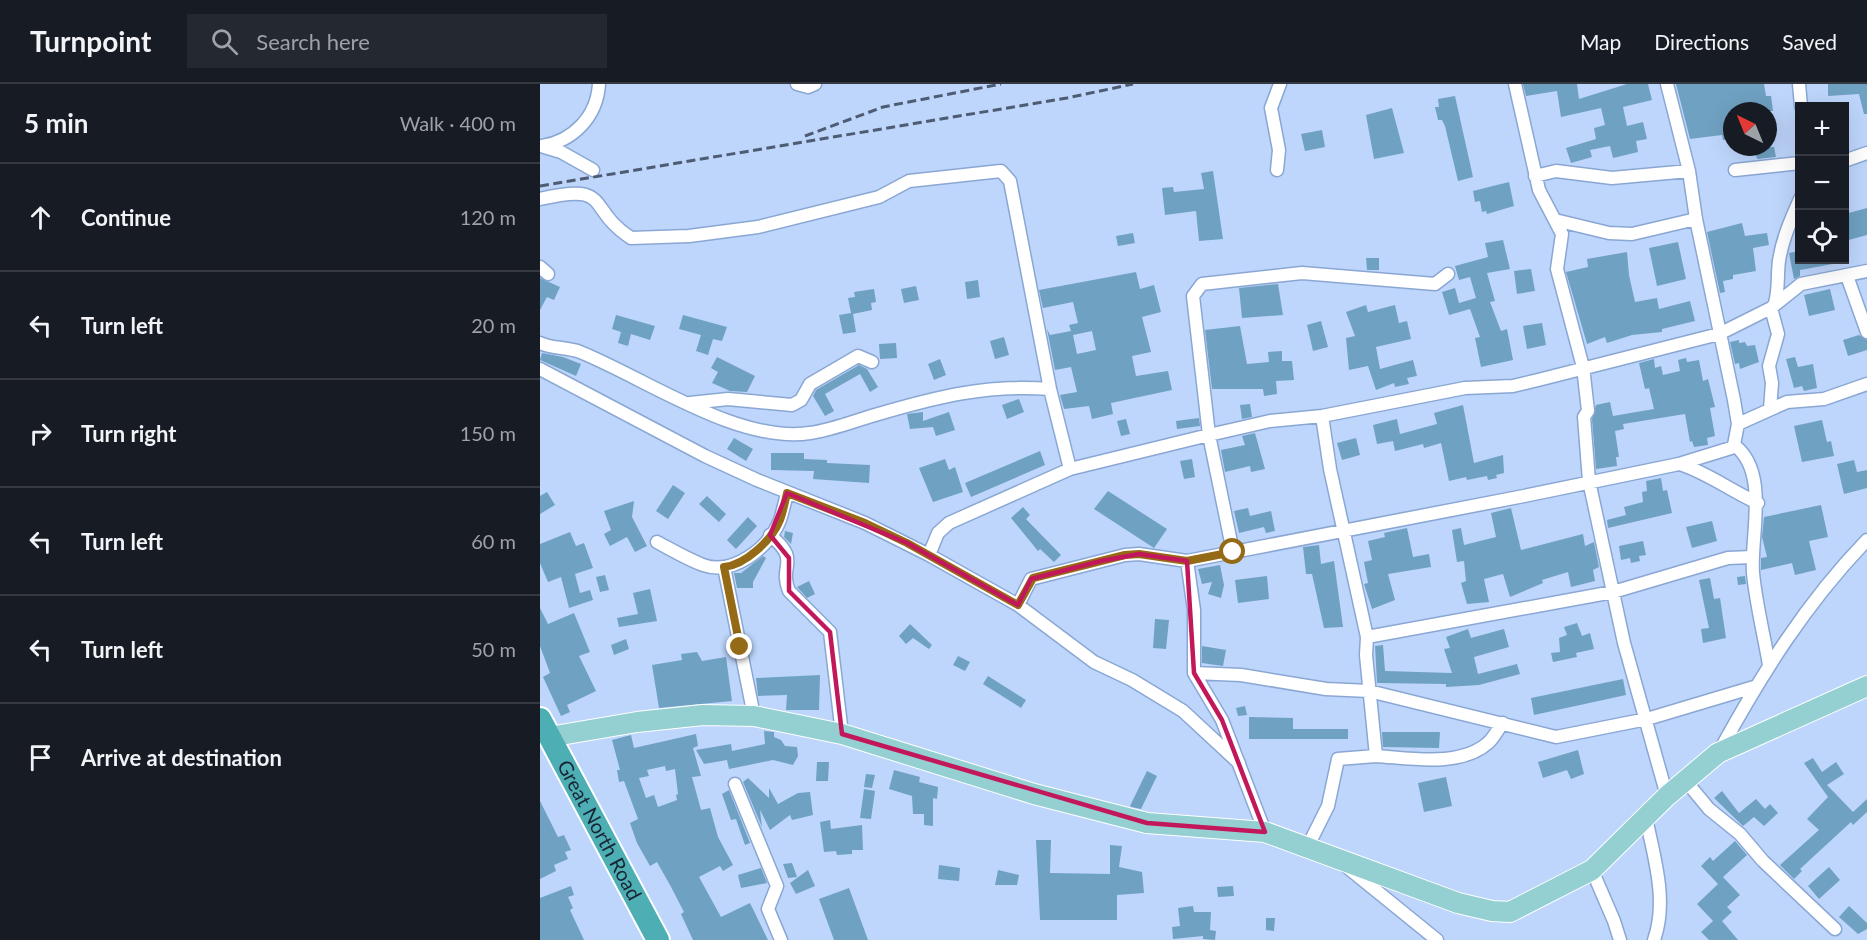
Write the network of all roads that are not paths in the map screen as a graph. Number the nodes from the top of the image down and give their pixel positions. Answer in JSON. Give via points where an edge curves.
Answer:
{"nodes":[{"id":1,"x":598,"y":84,"type":"edge"},
{"id":2,"x":797,"y":84,"type":"edge"},
{"id":3,"x":814,"y":84,"type":"edge"},
{"id":4,"x":1280,"y":84,"type":"edge"},
{"id":5,"x":1515,"y":84,"type":"edge"},
{"id":6,"x":1667,"y":84,"type":"edge"},
{"id":7,"x":1799,"y":84,"type":"edge"},
{"id":8,"x":1800,"y":102,"type":"edge"},
{"id":9,"x":541,"y":146,"type":"edge"},
{"id":10,"x":1867,"y":153,"type":"edge"},
{"id":11,"x":1849,"y":160,"type":"edge"},
{"id":12,"x":1795,"y":164,"type":"edge"},
{"id":13,"x":593,"y":170,"type":"dead end"},
{"id":14,"x":1277,"y":170,"type":"dead end"},
{"id":15,"x":1735,"y":170,"type":"dead end"},
{"id":16,"x":1689,"y":171,"type":"junction"},
{"id":17,"x":1536,"y":176,"type":"junction"},
{"id":18,"x":540,"y":200,"type":"edge"},
{"id":19,"x":1795,"y":209,"type":"edge"},
{"id":20,"x":1696,"y":219,"type":"junction"},
{"id":21,"x":1555,"y":220,"type":"junction"},
{"id":22,"x":1867,"y":271,"type":"edge"},
{"id":23,"x":1448,"y":274,"type":"dead end"},
{"id":24,"x":1847,"y":276,"type":"junction"},
{"id":25,"x":1773,"y":305,"type":"junction"},
{"id":26,"x":1867,"y":332,"type":"edge"},
{"id":27,"x":1719,"y":334,"type":"junction"},
{"id":28,"x":540,"y":343,"type":"edge"},
{"id":29,"x":872,"y":362,"type":"dead end"},
{"id":30,"x":1583,"y":367,"type":"junction"},
{"id":31,"x":540,"y":369,"type":"edge"},
{"id":32,"x":1867,"y":384,"type":"edge"},
{"id":33,"x":1050,"y":389,"type":"junction"},
{"id":34,"x":686,"y":404,"type":"junction"},
{"id":35,"x":1770,"y":409,"type":"junction"},
{"id":36,"x":1322,"y":416,"type":"junction"},
{"id":37,"x":1738,"y":424,"type":"junction"},
{"id":38,"x":1209,"y":435,"type":"junction"},
{"id":39,"x":1734,"y":445,"type":"junction"},
{"id":40,"x":1679,"y":464,"type":"junction"},
{"id":41,"x":1070,"y":469,"type":"junction"},
{"id":42,"x":1589,"y":481,"type":"junction"},
{"id":43,"x":787,"y":493,"type":"junction"},
{"id":44,"x":1758,"y":503,"type":"junction"},
{"id":45,"x":1345,"y":532,"type":"junction"},
{"id":46,"x":770,"y":535,"type":"junction"},
{"id":47,"x":1867,"y":540,"type":"edge"},
{"id":48,"x":657,"y":542,"type":"dead end"},
{"id":49,"x":1233,"y":552,"type":"junction"},
{"id":50,"x":929,"y":555,"type":"junction"},
{"id":51,"x":1752,"y":557,"type":"junction"},
{"id":52,"x":1187,"y":561,"type":"junction"},
{"id":53,"x":724,"y":567,"type":"junction"},
{"id":54,"x":1613,"y":592,"type":"junction"},
{"id":55,"x":1018,"y":605,"type":"junction"},
{"id":56,"x":1367,"y":637,"type":"junction"},
{"id":57,"x":1769,"y":665,"type":"junction"},
{"id":58,"x":1194,"y":673,"type":"junction"},
{"id":59,"x":1867,"y":686,"type":"edge"},
{"id":60,"x":1754,"y":687,"type":"junction"},
{"id":61,"x":1369,"y":691,"type":"junction"},
{"id":62,"x":754,"y":716,"type":"junction"},
{"id":63,"x":1647,"y":719,"type":"junction"},
{"id":64,"x":1503,"y":723,"type":"junction"},
{"id":65,"x":544,"y":728,"type":"edge"},
{"id":66,"x":842,"y":734,"type":"junction"},
{"id":67,"x":1718,"y":753,"type":"junction"},
{"id":68,"x":1376,"y":756,"type":"junction"},
{"id":69,"x":1239,"y":763,"type":"junction"},
{"id":70,"x":1685,"y":780,"type":"junction"},
{"id":71,"x":735,"y":784,"type":"dead end"},
{"id":72,"x":1667,"y":796,"type":"junction"},
{"id":73,"x":1646,"y":818,"type":"junction"},
{"id":74,"x":1264,"y":832,"type":"junction"},
{"id":75,"x":1307,"y":848,"type":"junction"},
{"id":76,"x":1338,"y":859,"type":"junction"},
{"id":77,"x":1592,"y":870,"type":"junction"},
{"id":78,"x":1835,"y":929,"type":"dead end"},
{"id":79,"x":658,"y":940,"type":"edge"},
{"id":80,"x":781,"y":940,"type":"edge"},
{"id":81,"x":1437,"y":940,"type":"edge"},
{"id":82,"x":1620,"y":940,"type":"edge"},
{"id":83,"x":1654,"y":940,"type":"edge"}],
"edges":[{"from":1,"to":9,"type":"street","via":[[590,112],[575,133],[567,140]]},
{"from":2,"to":3,"type":"street"},
{"from":4,"to":14,"type":"street","via":[[1271,106],[1279,150]]},
{"from":5,"to":17,"type":"street"},
{"from":6,"to":16,"type":"street"},
{"from":7,"to":8,"type":"street"},
{"from":9,"to":13,"type":"street"},
{"from":10,"to":11,"type":"street"},
{"from":12,"to":15,"type":"street"},
{"from":16,"to":17,"type":"street","via":[[1612,178],[1556,171]]},
{"from":16,"to":20,"type":"street"},
{"from":17,"to":21,"type":"street","via":[[1543,200]]},
{"from":18,"to":33,"type":"street","via":[[586,194],[595,198],[608,217],[632,238],[689,236],[774,224],[879,197],[909,181],[1001,171],[1010,181]]},
{"from":19,"to":25,"type":"street","via":[[1779,259],[1779,287]]},
{"from":20,"to":21,"type":"street","via":[[1632,234],[1609,233]]},
{"from":20,"to":27,"type":"street"},
{"from":21,"to":30,"type":"street","via":[[1562,234],[1557,269]]},
{"from":22,"to":24,"type":"street"},
{"from":23,"to":38,"type":"street","via":[[1435,284],[1302,273],[1202,284],[1193,296]]},
{"from":24,"to":25,"type":"street","via":[[1801,284]]},
{"from":24,"to":26,"type":"street"},
{"from":25,"to":27,"type":"street"},
{"from":25,"to":35,"type":"street","via":[[1778,334],[1769,366]]},
{"from":27,"to":30,"type":"street"},
{"from":27,"to":37,"type":"street"},
{"from":28,"to":34,"type":"street","via":[[579,351]]},
{"from":29,"to":34,"type":"street","via":[[858,356],[810,384],[801,400],[792,405],[728,399]]},
{"from":30,"to":36,"type":"street","via":[[1513,386],[1465,388]]},
{"from":30,"to":42,"type":"street"},
{"from":31,"to":43,"type":"street","via":[[705,456]]},
{"from":32,"to":35,"type":"street","via":[[1824,399],[1787,402]]},
{"from":33,"to":34,"type":"street","via":[[1010,386],[978,390],[794,435],[759,430]]},
{"from":33,"to":41,"type":"street"},
{"from":35,"to":37,"type":"street"},
{"from":36,"to":38,"type":"street","via":[[1270,421]]},
{"from":36,"to":45,"type":"street"},
{"from":37,"to":39,"type":"street"},
{"from":38,"to":41,"type":"street"},
{"from":38,"to":49,"type":"street"},
{"from":39,"to":40,"type":"street"},
{"from":39,"to":44,"type":"street","via":[[1748,464]]},
{"from":40,"to":42,"type":"street"},
{"from":40,"to":44,"type":"street","via":[[1701,471],[1730,491]]},
{"from":41,"to":50,"type":"street","via":[[949,523],[938,533]]},
{"from":42,"to":45,"type":"street"},
{"from":42,"to":54,"type":"street"},
{"from":43,"to":46,"type":"street","via":[[779,522]]},
{"from":43,"to":50,"type":"street","via":[[865,523]]},
{"from":44,"to":51,"type":"street"},
{"from":45,"to":49,"type":"street"},
{"from":45,"to":56,"type":"street"},
{"from":46,"to":53,"type":"street","via":[[739,564]]},
{"from":46,"to":66,"type":"street","via":[[789,558],[789,591],[830,632]]},
{"from":47,"to":57,"type":"street","via":[[1812,603]]},
{"from":48,"to":53,"type":"street","via":[[703,565]]},
{"from":49,"to":52,"type":"street"},
{"from":50,"to":55,"type":"street"},
{"from":51,"to":54,"type":"street","via":[[1728,558]]},
{"from":51,"to":57,"type":"street"},
{"from":52,"to":55,"type":"street","via":[[1139,554],[1033,578]]},
{"from":52,"to":58,"type":"street","via":[[1194,610]]},
{"from":53,"to":62,"type":"street"},
{"from":54,"to":56,"type":"street"},
{"from":54,"to":63,"type":"street"},
{"from":55,"to":69,"type":"street","via":[[1094,662],[1183,711]]},
{"from":56,"to":61,"type":"street"},
{"from":57,"to":60,"type":"street"},
{"from":58,"to":61,"type":"street"},
{"from":58,"to":69,"type":"street","via":[[1222,720]]},
{"from":59,"to":67,"type":"main road"},
{"from":60,"to":63,"type":"street"},
{"from":60,"to":67,"type":"street"},
{"from":61,"to":64,"type":"street"},
{"from":61,"to":68,"type":"street"},
{"from":62,"to":65,"type":"main road","via":[[703,715]]},
{"from":62,"to":66,"type":"main road"},
{"from":63,"to":64,"type":"street","via":[[1566,737],[1546,736]]},
{"from":63,"to":72,"type":"street"},
{"from":64,"to":68,"type":"street","via":[[1488,742],[1457,757]]},
{"from":65,"to":79,"type":"highway","name":"Great North Road"},
{"from":66,"to":74,"type":"main road","via":[[1034,794],[1147,823]]},
{"from":67,"to":70,"type":"main road"},
{"from":68,"to":75,"type":"street","via":[[1338,759],[1328,806]]},
{"from":69,"to":74,"type":"street"},
{"from":70,"to":72,"type":"main road"},
{"from":70,"to":78,"type":"street","via":[[1709,809],[1740,834]]},
{"from":71,"to":80,"type":"street","via":[[777,886],[768,909]]},
{"from":72,"to":73,"type":"main road"},
{"from":73,"to":77,"type":"main road"},
{"from":73,"to":83,"type":"street","via":[[1659,894],[1660,925]]},
{"from":74,"to":75,"type":"main road"},
{"from":75,"to":76,"type":"main road"},
{"from":76,"to":77,"type":"main road","via":[[1458,903],[1510,912]]},
{"from":76,"to":81,"type":"street"},
{"from":77,"to":82,"type":"street"}]}
